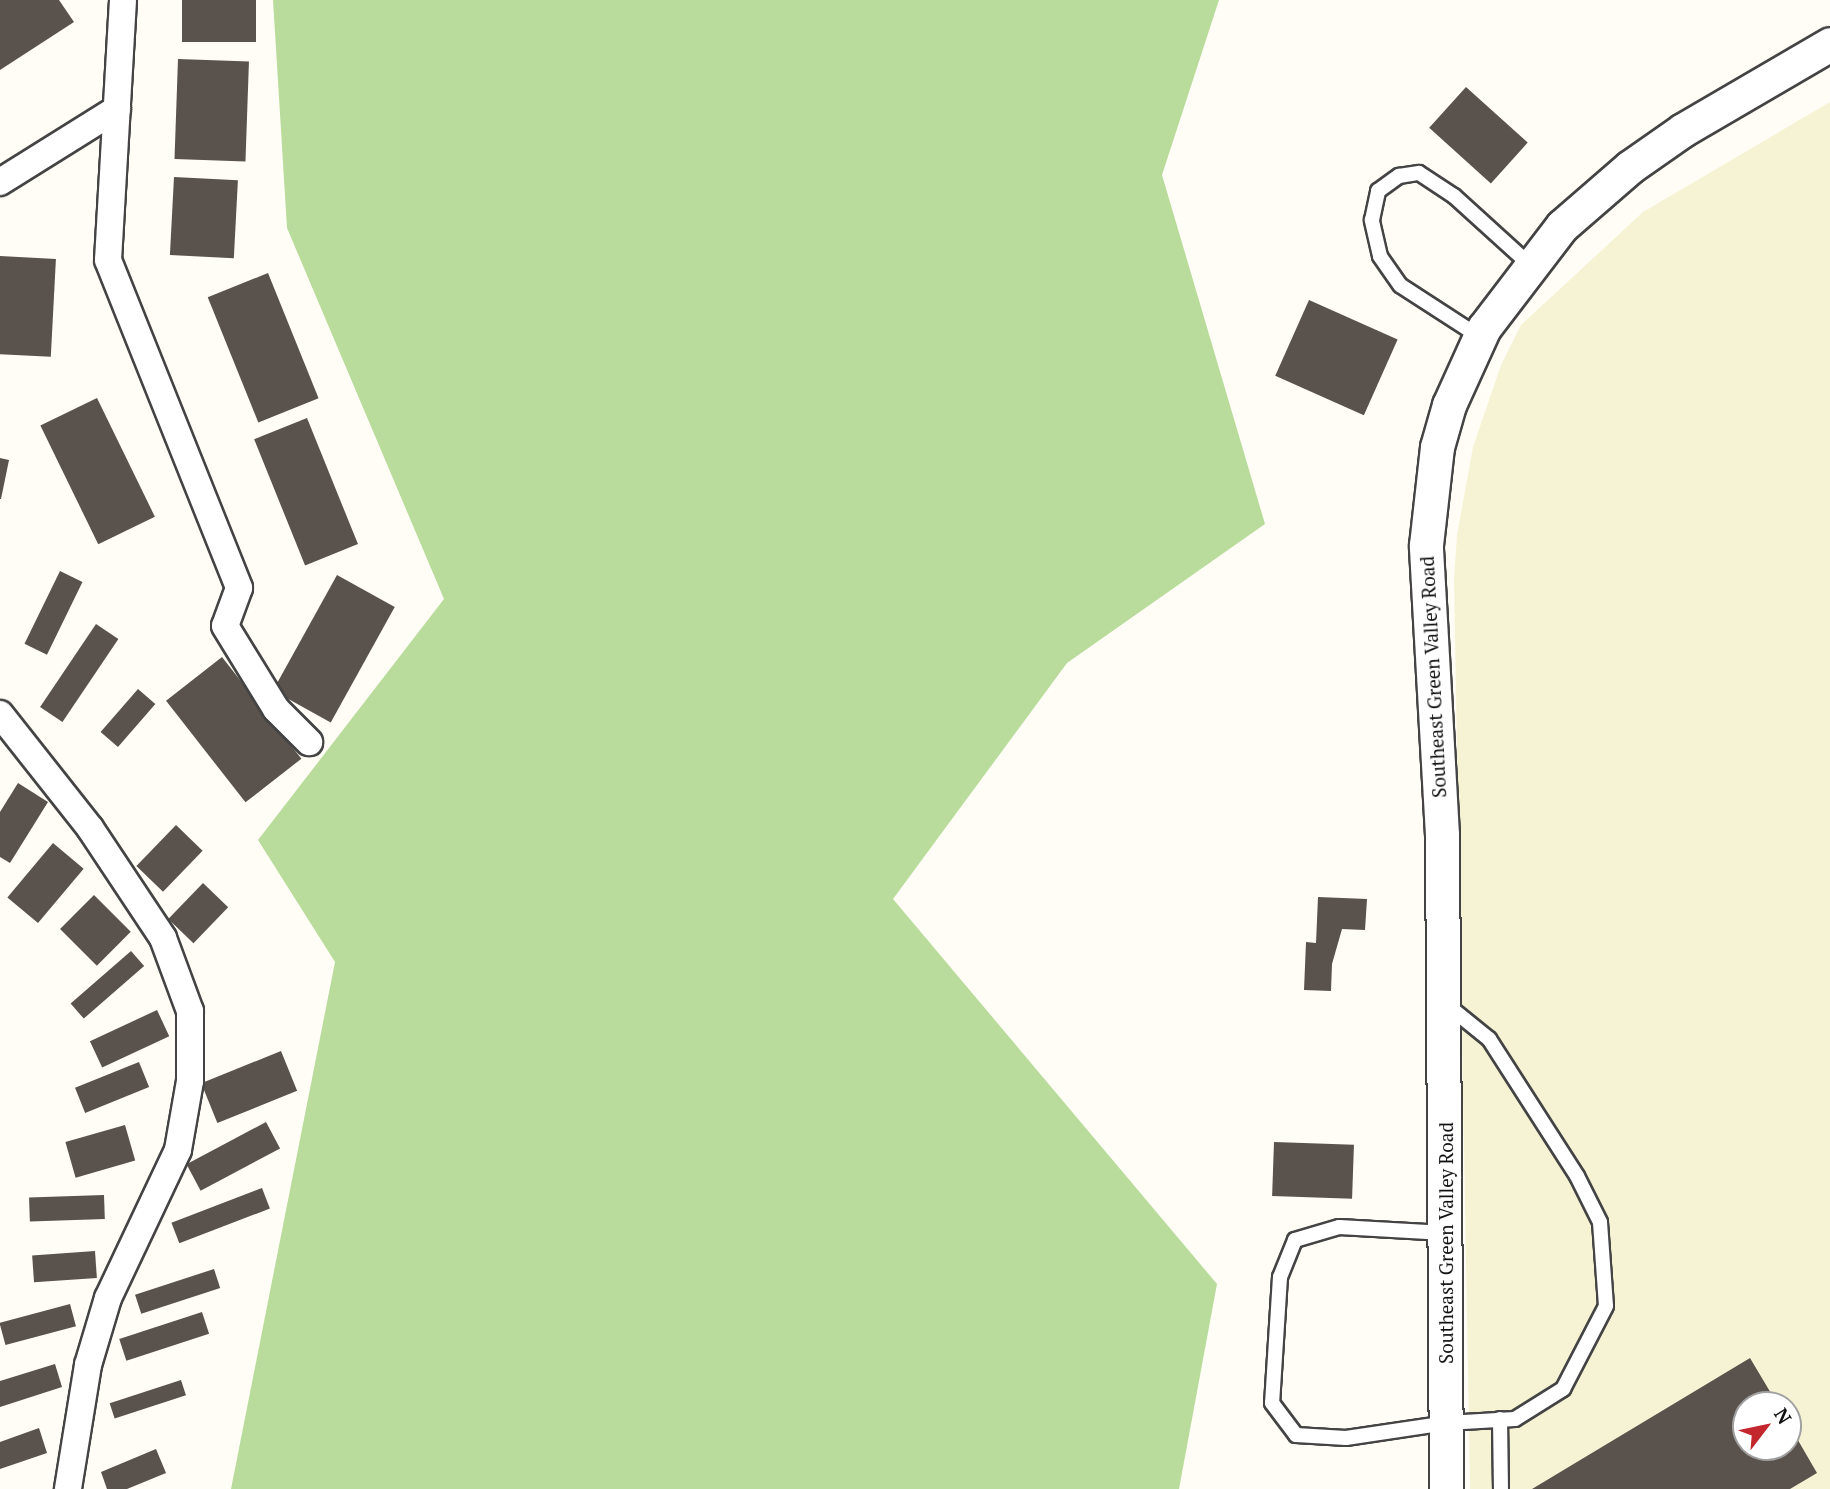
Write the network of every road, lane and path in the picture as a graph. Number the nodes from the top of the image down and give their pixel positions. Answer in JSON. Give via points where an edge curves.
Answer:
{"nodes":[{"id":1,"x":123,"y":0,"type":"edge"},
{"id":2,"x":1830,"y":44,"type":"edge"},
{"id":3,"x":117,"y":109,"type":"junction"},
{"id":4,"x":0,"y":182,"type":"edge"},
{"id":5,"x":1529,"y":264,"type":"junction"},
{"id":6,"x":1480,"y":337,"type":"junction"},
{"id":7,"x":0,"y":714,"type":"edge"},
{"id":8,"x":309,"y":742,"type":"dead end"},
{"id":9,"x":1446,"y":1004,"type":"junction"},
{"id":10,"x":1445,"y":1233,"type":"junction"},
{"id":11,"x":1500,"y":1419,"type":"junction"},
{"id":12,"x":1446,"y":1423,"type":"junction"},
{"id":13,"x":68,"y":1489,"type":"edge"},
{"id":14,"x":1446,"y":1489,"type":"edge"},
{"id":15,"x":1502,"y":1489,"type":"edge"}],
"edges":[{"from":1,"to":3,"type":"street"},
{"from":2,"to":5,"type":"street","name":"Southeast Green Valley Road","via":[[1735,98],[1630,167],[1562,226]]},
{"from":3,"to":4,"type":"street"},
{"from":3,"to":8,"type":"street","via":[[108,260],[239,588],[225,626],[276,709]]},
{"from":5,"to":6,"type":"street","name":"Southeast Green Valley Road"},
{"from":5,"to":6,"type":"lane","via":[[1454,196],[1419,173],[1399,176],[1378,191],[1372,220],[1380,256],[1400,285]]},
{"from":6,"to":9,"type":"street","name":"Southeast Green Valley Road","via":[[1449,405],[1427,513]]},
{"from":7,"to":13,"type":"street","via":[[89,828],[163,938],[190,1011],[190,1081],[178,1150],[108,1298],[88,1365]]},
{"from":9,"to":10,"type":"street","name":"Southeast Green Valley Road"},
{"from":9,"to":11,"type":"lane","via":[[1489,1039],[1577,1176],[1600,1222],[1606,1306],[1563,1389],[1516,1419]]},
{"from":10,"to":12,"type":"street","name":"Southeast Green Valley Road"},
{"from":10,"to":12,"type":"lane","via":[[1339,1227],[1295,1240],[1280,1277],[1272,1403],[1296,1435],[1346,1438]]},
{"from":11,"to":12,"type":"lane"},
{"from":11,"to":15,"type":"lane"},
{"from":12,"to":14,"type":"street","name":"Southeast Green Valley Road"}]}
